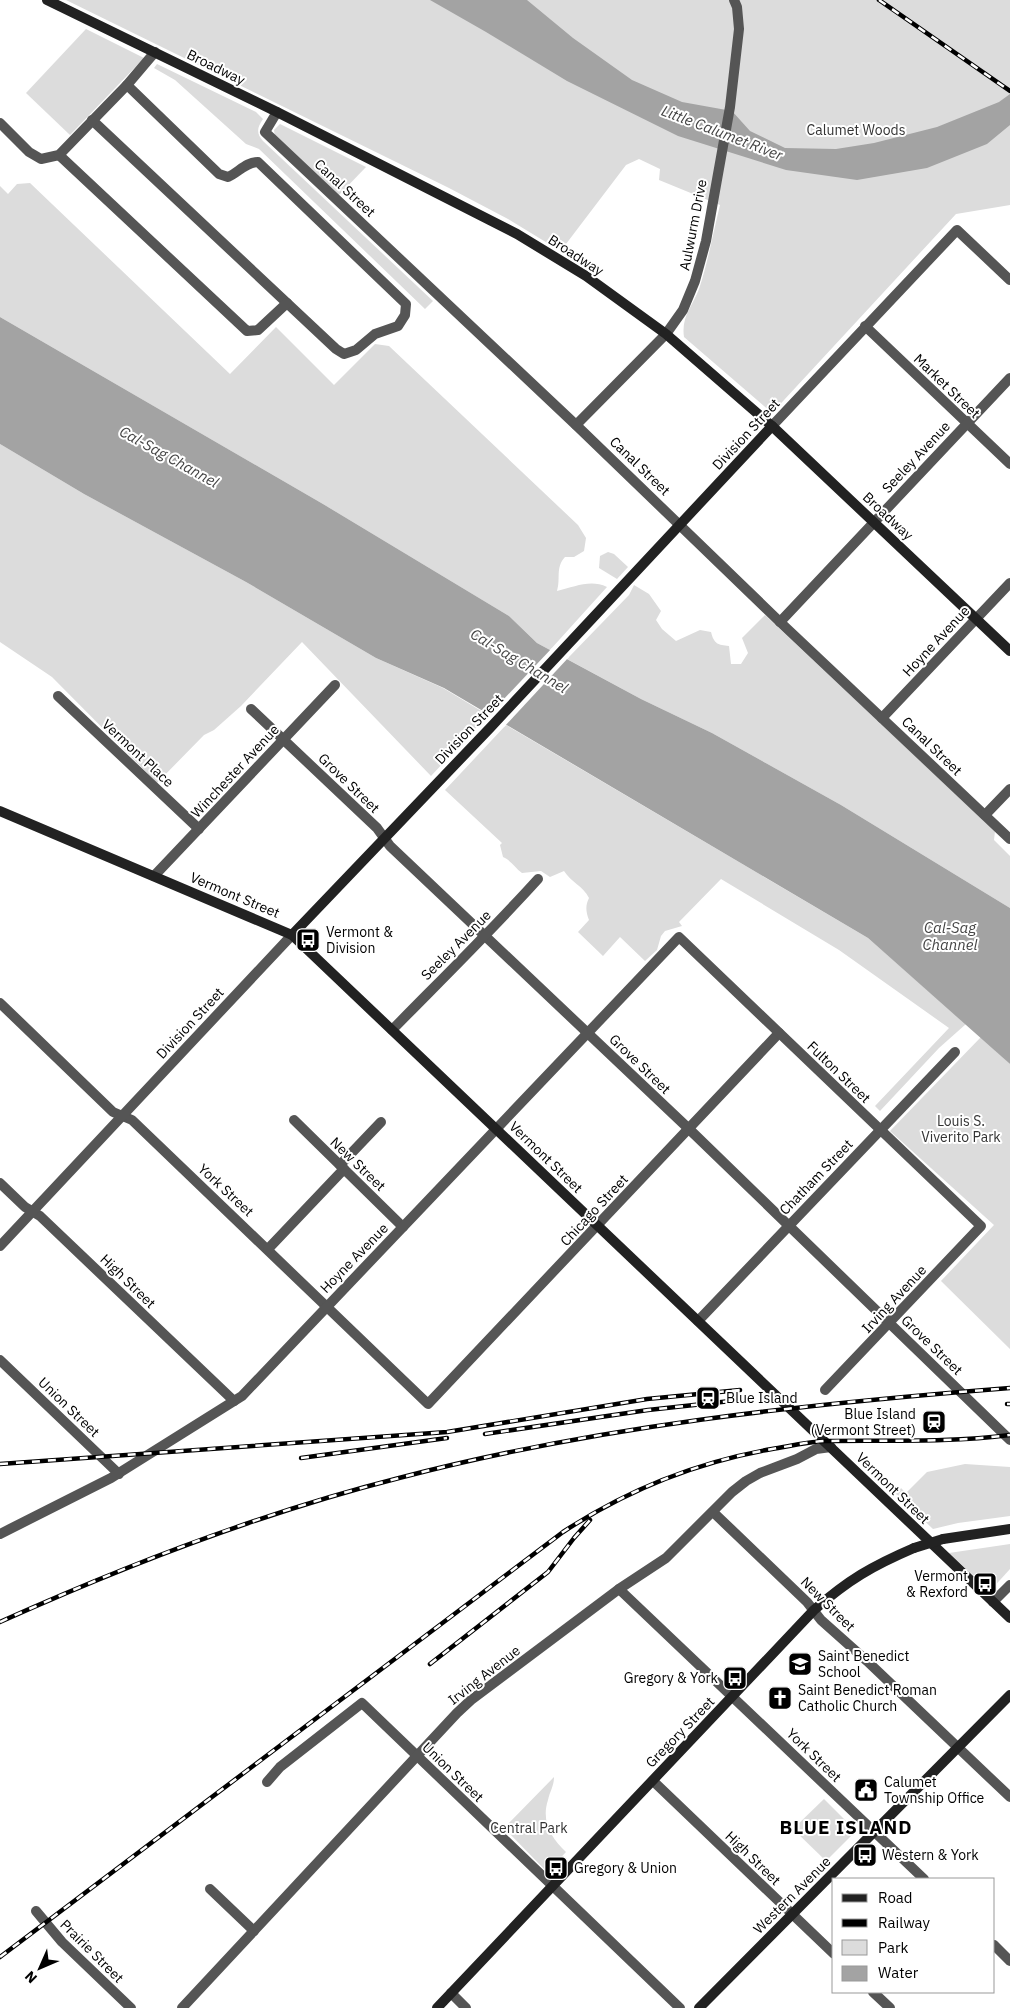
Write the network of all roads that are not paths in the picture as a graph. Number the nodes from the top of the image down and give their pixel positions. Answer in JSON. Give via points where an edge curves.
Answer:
{"nodes":[{"id":1,"x":47,"y":0,"type":"edge"},
{"id":2,"x":734,"y":0,"type":"edge"},
{"id":3,"x":155,"y":52,"type":"junction"},
{"id":4,"x":127,"y":85,"type":"junction"},
{"id":5,"x":277,"y":112,"type":"junction"},
{"id":6,"x":92,"y":120,"type":"junction"},
{"id":7,"x":0,"y":123,"type":"edge"},
{"id":8,"x":59,"y":155,"type":"junction"},
{"id":9,"x":1010,"y":280,"type":"edge"},
{"id":10,"x":286,"y":303,"type":"junction"},
{"id":11,"x":865,"y":326,"type":"junction"},
{"id":12,"x":666,"y":334,"type":"junction"},
{"id":13,"x":1010,"y":378,"type":"edge"},
{"id":14,"x":576,"y":424,"type":"junction"},
{"id":15,"x":966,"y":424,"type":"junction"},
{"id":16,"x":772,"y":426,"type":"junction"},
{"id":17,"x":1010,"y":464,"type":"edge"},
{"id":18,"x":874,"y":522,"type":"junction"},
{"id":19,"x":680,"y":524,"type":"junction"},
{"id":20,"x":1010,"y":583,"type":"edge"},
{"id":21,"x":976,"y":619,"type":"junction"},
{"id":22,"x":780,"y":622,"type":"junction"},
{"id":23,"x":1010,"y":651,"type":"edge"},
{"id":24,"x":335,"y":684,"type":"dead end"},
{"id":25,"x":58,"y":696,"type":"dead end"},
{"id":26,"x":252,"y":709,"type":"dead end"},
{"id":27,"x":882,"y":718,"type":"junction"},
{"id":28,"x":284,"y":740,"type":"junction"},
{"id":29,"x":1010,"y":789,"type":"edge"},
{"id":30,"x":0,"y":811,"type":"edge"},
{"id":31,"x":985,"y":816,"type":"junction"},
{"id":32,"x":199,"y":829,"type":"junction"},
{"id":33,"x":385,"y":838,"type":"junction"},
{"id":34,"x":1010,"y":840,"type":"edge"},
{"id":35,"x":154,"y":876,"type":"junction"},
{"id":36,"x":538,"y":879,"type":"dead end"},
{"id":37,"x":292,"y":935,"type":"junction"},
{"id":38,"x":485,"y":936,"type":"junction"},
{"id":39,"x":679,"y":937,"type":"joint"},
{"id":40,"x":0,"y":1003,"type":"edge"},
{"id":41,"x":392,"y":1030,"type":"junction"},
{"id":42,"x":588,"y":1033,"type":"junction"},
{"id":43,"x":780,"y":1034,"type":"junction"},
{"id":44,"x":956,"y":1052,"type":"dead end"},
{"id":45,"x":122,"y":1116,"type":"junction"},
{"id":46,"x":294,"y":1120,"type":"dead end"},
{"id":47,"x":382,"y":1122,"type":"dead end"},
{"id":48,"x":496,"y":1129,"type":"junction"},
{"id":49,"x":689,"y":1129,"type":"junction"},
{"id":50,"x":880,"y":1130,"type":"junction"},
{"id":51,"x":342,"y":1167,"type":"junction"},
{"id":52,"x":0,"y":1183,"type":"edge"},
{"id":53,"x":32,"y":1212,"type":"junction"},
{"id":54,"x":598,"y":1226,"type":"junction"},
{"id":55,"x":788,"y":1226,"type":"junction"},
{"id":56,"x":981,"y":1226,"type":"joint"},
{"id":57,"x":403,"y":1227,"type":"junction"},
{"id":58,"x":0,"y":1246,"type":"edge"},
{"id":59,"x":268,"y":1248,"type":"junction"},
{"id":60,"x":328,"y":1306,"type":"junction"},
{"id":61,"x":698,"y":1321,"type":"junction"},
{"id":62,"x":890,"y":1323,"type":"junction"},
{"id":63,"x":0,"y":1360,"type":"edge"},
{"id":64,"x":826,"y":1390,"type":"dead end"},
{"id":65,"x":234,"y":1401,"type":"junction"},
{"id":66,"x":428,"y":1404,"type":"joint"},
{"id":67,"x":1010,"y":1440,"type":"edge"},
{"id":68,"x":831,"y":1447,"type":"junction"},
{"id":69,"x":119,"y":1474,"type":"junction"},
{"id":70,"x":713,"y":1512,"type":"junction"},
{"id":71,"x":1010,"y":1529,"type":"edge"},
{"id":72,"x":0,"y":1534,"type":"edge"},
{"id":73,"x":1010,"y":1585,"type":"edge"},
{"id":74,"x":619,"y":1589,"type":"junction"},
{"id":75,"x":993,"y":1602,"type":"junction"},
{"id":76,"x":814,"y":1610,"type":"junction"},
{"id":77,"x":1010,"y":1618,"type":"edge"},
{"id":78,"x":1010,"y":1695,"type":"edge"},
{"id":79,"x":733,"y":1696,"type":"junction"},
{"id":80,"x":957,"y":1748,"type":"junction"},
{"id":81,"x":417,"y":1756,"type":"junction"},
{"id":82,"x":653,"y":1781,"type":"junction"},
{"id":83,"x":267,"y":1782,"type":"dead end"},
{"id":84,"x":1010,"y":1797,"type":"edge"},
{"id":85,"x":874,"y":1832,"type":"junction"},
{"id":86,"x":923,"y":1878,"type":"edge"},
{"id":87,"x":552,"y":1886,"type":"junction"},
{"id":88,"x":210,"y":1888,"type":"dead end"},
{"id":89,"x":36,"y":1911,"type":"dead end"},
{"id":90,"x":792,"y":1914,"type":"junction"},
{"id":91,"x":254,"y":1931,"type":"junction"},
{"id":92,"x":995,"y":1946,"type":"edge"},
{"id":93,"x":832,"y":1952,"type":"edge"},
{"id":94,"x":1010,"y":1961,"type":"edge"},
{"id":95,"x":451,"y":1993,"type":"junction"},
{"id":96,"x":874,"y":1993,"type":"edge"},
{"id":97,"x":131,"y":2008,"type":"edge"},
{"id":98,"x":182,"y":2008,"type":"edge"},
{"id":99,"x":437,"y":2008,"type":"edge"},
{"id":100,"x":466,"y":2008,"type":"edge"},
{"id":101,"x":680,"y":2008,"type":"edge"},
{"id":102,"x":699,"y":2008,"type":"edge"},
{"id":103,"x":890,"y":2008,"type":"edge"}],
"edges":[{"from":1,"to":3,"type":"street","name":"Broadway"},
{"from":2,"to":12,"type":"street","name":"Aulwurm Drive","via":[[739,29],[730,107],[701,263],[689,297]]},
{"from":3,"to":4,"type":"street"},
{"from":3,"to":5,"type":"street","name":"Broadway"},
{"from":4,"to":6,"type":"street"},
{"from":4,"to":10,"type":"street","via":[[219,174],[228,176],[249,162],[258,162],[406,304],[405,315],[398,326],[374,334],[356,350],[344,354]]},
{"from":5,"to":12,"type":"street","name":"Broadway","via":[[517,234],[586,276]]},
{"from":5,"to":14,"type":"street","name":"Canal Street","via":[[265,132]]},
{"from":6,"to":8,"type":"street"},
{"from":6,"to":10,"type":"street"},
{"from":7,"to":8,"type":"street","via":[[29,152],[41,159]]},
{"from":8,"to":10,"type":"street","via":[[247,331],[258,330]]},
{"from":9,"to":11,"type":"street","name":"Division Street","via":[[957,230]]},
{"from":11,"to":15,"type":"street","name":"Market Street"},
{"from":11,"to":16,"type":"street","name":"Division Street"},
{"from":12,"to":14,"type":"street","name":"Aulwurm Drive"},
{"from":12,"to":16,"type":"street","name":"Broadway"},
{"from":13,"to":15,"type":"street","name":"Seeley Avenue"},
{"from":14,"to":19,"type":"street","name":"Canal Street"},
{"from":15,"to":17,"type":"street","name":"Market Street"},
{"from":15,"to":18,"type":"street","name":"Seeley Avenue"},
{"from":16,"to":18,"type":"street","name":"Broadway"},
{"from":16,"to":19,"type":"street","name":"Division Street"},
{"from":18,"to":21,"type":"street","name":"Broadway"},
{"from":18,"to":22,"type":"street","name":"Seeley Avenue"},
{"from":19,"to":22,"type":"street","name":"Canal Street"},
{"from":19,"to":33,"type":"street","name":"Division Street"},
{"from":20,"to":21,"type":"street","name":"Hoyne Avenue"},
{"from":21,"to":23,"type":"street","name":"Broadway"},
{"from":21,"to":27,"type":"street","name":"Hoyne Avenue"},
{"from":22,"to":27,"type":"street","name":"Canal Street"},
{"from":24,"to":28,"type":"street","name":"Winchester Avenue"},
{"from":25,"to":32,"type":"street","name":"Vermont Place"},
{"from":26,"to":28,"type":"street","name":"Grove Street"},
{"from":27,"to":31,"type":"street","name":"Canal Street"},
{"from":28,"to":32,"type":"street","name":"Winchester Avenue"},
{"from":28,"to":33,"type":"street","name":"Grove Street"},
{"from":29,"to":31,"type":"street"},
{"from":30,"to":35,"type":"street","name":"Vermont Street"},
{"from":31,"to":34,"type":"street","name":"Canal Street"},
{"from":32,"to":35,"type":"street","name":"Winchester Avenue"},
{"from":33,"to":37,"type":"street","name":"Division Street"},
{"from":33,"to":38,"type":"street","name":"Grove Street"},
{"from":35,"to":37,"type":"street","name":"Vermont Street"},
{"from":36,"to":38,"type":"street","name":"Seeley Avenue"},
{"from":37,"to":41,"type":"street","name":"Vermont Street"},
{"from":37,"to":45,"type":"street","name":"Division Street"},
{"from":38,"to":41,"type":"street","name":"Seeley Avenue"},
{"from":38,"to":42,"type":"street","name":"Grove Street"},
{"from":39,"to":42,"type":"street","name":"Hoyne Avenue"},
{"from":39,"to":43,"type":"street","name":"Fulton Street"},
{"from":40,"to":45,"type":"street","name":"York Street","via":[[113,1112]]},
{"from":41,"to":48,"type":"street","name":"Vermont Street"},
{"from":42,"to":48,"type":"street","name":"Hoyne Avenue"},
{"from":42,"to":49,"type":"street","name":"Grove Street"},
{"from":43,"to":49,"type":"street","name":"Chicago Street"},
{"from":43,"to":50,"type":"street","name":"Fulton Street"},
{"from":44,"to":50,"type":"street","name":"Chatham Street"},
{"from":45,"to":53,"type":"street","name":"Division Street"},
{"from":45,"to":59,"type":"street","name":"York Street","via":[[132,1120]]},
{"from":46,"to":51,"type":"street","name":"New Street"},
{"from":47,"to":51,"type":"street"},
{"from":48,"to":54,"type":"street","name":"Vermont Street"},
{"from":48,"to":57,"type":"street","name":"Hoyne Avenue"},
{"from":49,"to":54,"type":"street","name":"Chicago Street"},
{"from":49,"to":55,"type":"street","name":"Grove Street"},
{"from":50,"to":55,"type":"street","name":"Chatham Street"},
{"from":50,"to":56,"type":"street","name":"Fulton Street"},
{"from":51,"to":57,"type":"street","name":"New Street"},
{"from":51,"to":59,"type":"street"},
{"from":52,"to":53,"type":"street","name":"High Street"},
{"from":53,"to":58,"type":"street","name":"Division Street"},
{"from":53,"to":65,"type":"street","name":"High Street"},
{"from":54,"to":61,"type":"street","name":"Vermont Street"},
{"from":54,"to":66,"type":"street","name":"Chicago Street"},
{"from":55,"to":61,"type":"street","name":"Chatham Street"},
{"from":55,"to":62,"type":"street","name":"Grove Street"},
{"from":56,"to":62,"type":"street","name":"Irving Avenue"},
{"from":57,"to":60,"type":"street","name":"Hoyne Avenue"},
{"from":59,"to":60,"type":"street","name":"York Street"},
{"from":60,"to":65,"type":"street","name":"Hoyne Avenue"},
{"from":60,"to":66,"type":"street","name":"York Street"},
{"from":61,"to":68,"type":"street","name":"Vermont Street"},
{"from":62,"to":64,"type":"street","name":"Irving Avenue"},
{"from":62,"to":67,"type":"street","name":"Grove Street"},
{"from":63,"to":69,"type":"street","name":"Union Street"},
{"from":65,"to":69,"type":"street","name":"Hoyne Avenue"},
{"from":68,"to":70,"type":"street","name":"Irving Avenue","via":[[816,1449],[760,1472],[732,1492]]},
{"from":68,"to":75,"type":"street","name":"Vermont Street"},
{"from":69,"to":72,"type":"street","name":"Hoyne Avenue"},
{"from":70,"to":74,"type":"street","name":"Irving Avenue","via":[[666,1558]]},
{"from":70,"to":76,"type":"street","name":"New Street"},
{"from":71,"to":76,"type":"street","name":"Gregory Street","bridge":true,"via":[[943,1538],[914,1548],[852,1578]]},
{"from":73,"to":75,"type":"street"},
{"from":74,"to":79,"type":"street","name":"York Street"},
{"from":74,"to":81,"type":"street","name":"Irving Avenue","via":[[471,1700]]},
{"from":75,"to":77,"type":"street","name":"Vermont Street"},
{"from":76,"to":79,"type":"street","name":"Gregory Street"},
{"from":76,"to":80,"type":"street","name":"New Street"},
{"from":78,"to":80,"type":"street","name":"Western Avenue"},
{"from":79,"to":82,"type":"street","name":"Gregory Street"},
{"from":79,"to":85,"type":"street","name":"York Street"},
{"from":80,"to":84,"type":"street","name":"New Street"},
{"from":80,"to":85,"type":"street","name":"Western Avenue"},
{"from":81,"to":83,"type":"street","name":"Union Street","via":[[362,1703],[280,1767]]},
{"from":81,"to":87,"type":"street","name":"Union Street"},
{"from":81,"to":91,"type":"street","name":"Irving Avenue"},
{"from":82,"to":87,"type":"street","name":"Gregory Street"},
{"from":82,"to":90,"type":"street","name":"High Street"},
{"from":85,"to":86,"type":"street","name":"York Street"},
{"from":85,"to":90,"type":"street","name":"Western Avenue"},
{"from":87,"to":95,"type":"street","name":"Gregory Street"},
{"from":87,"to":101,"type":"street","name":"Union Street"},
{"from":88,"to":91,"type":"street"},
{"from":89,"to":97,"type":"street","name":"Prairie Street","via":[[62,1942]]},
{"from":90,"to":93,"type":"street","name":"High Street"},
{"from":90,"to":102,"type":"street","name":"Western Avenue"},
{"from":91,"to":98,"type":"street","name":"Irving Avenue"},
{"from":92,"to":94,"type":"street"},
{"from":95,"to":99,"type":"street","name":"Gregory Street"},
{"from":95,"to":100,"type":"street"},
{"from":96,"to":103,"type":"street"}]}
